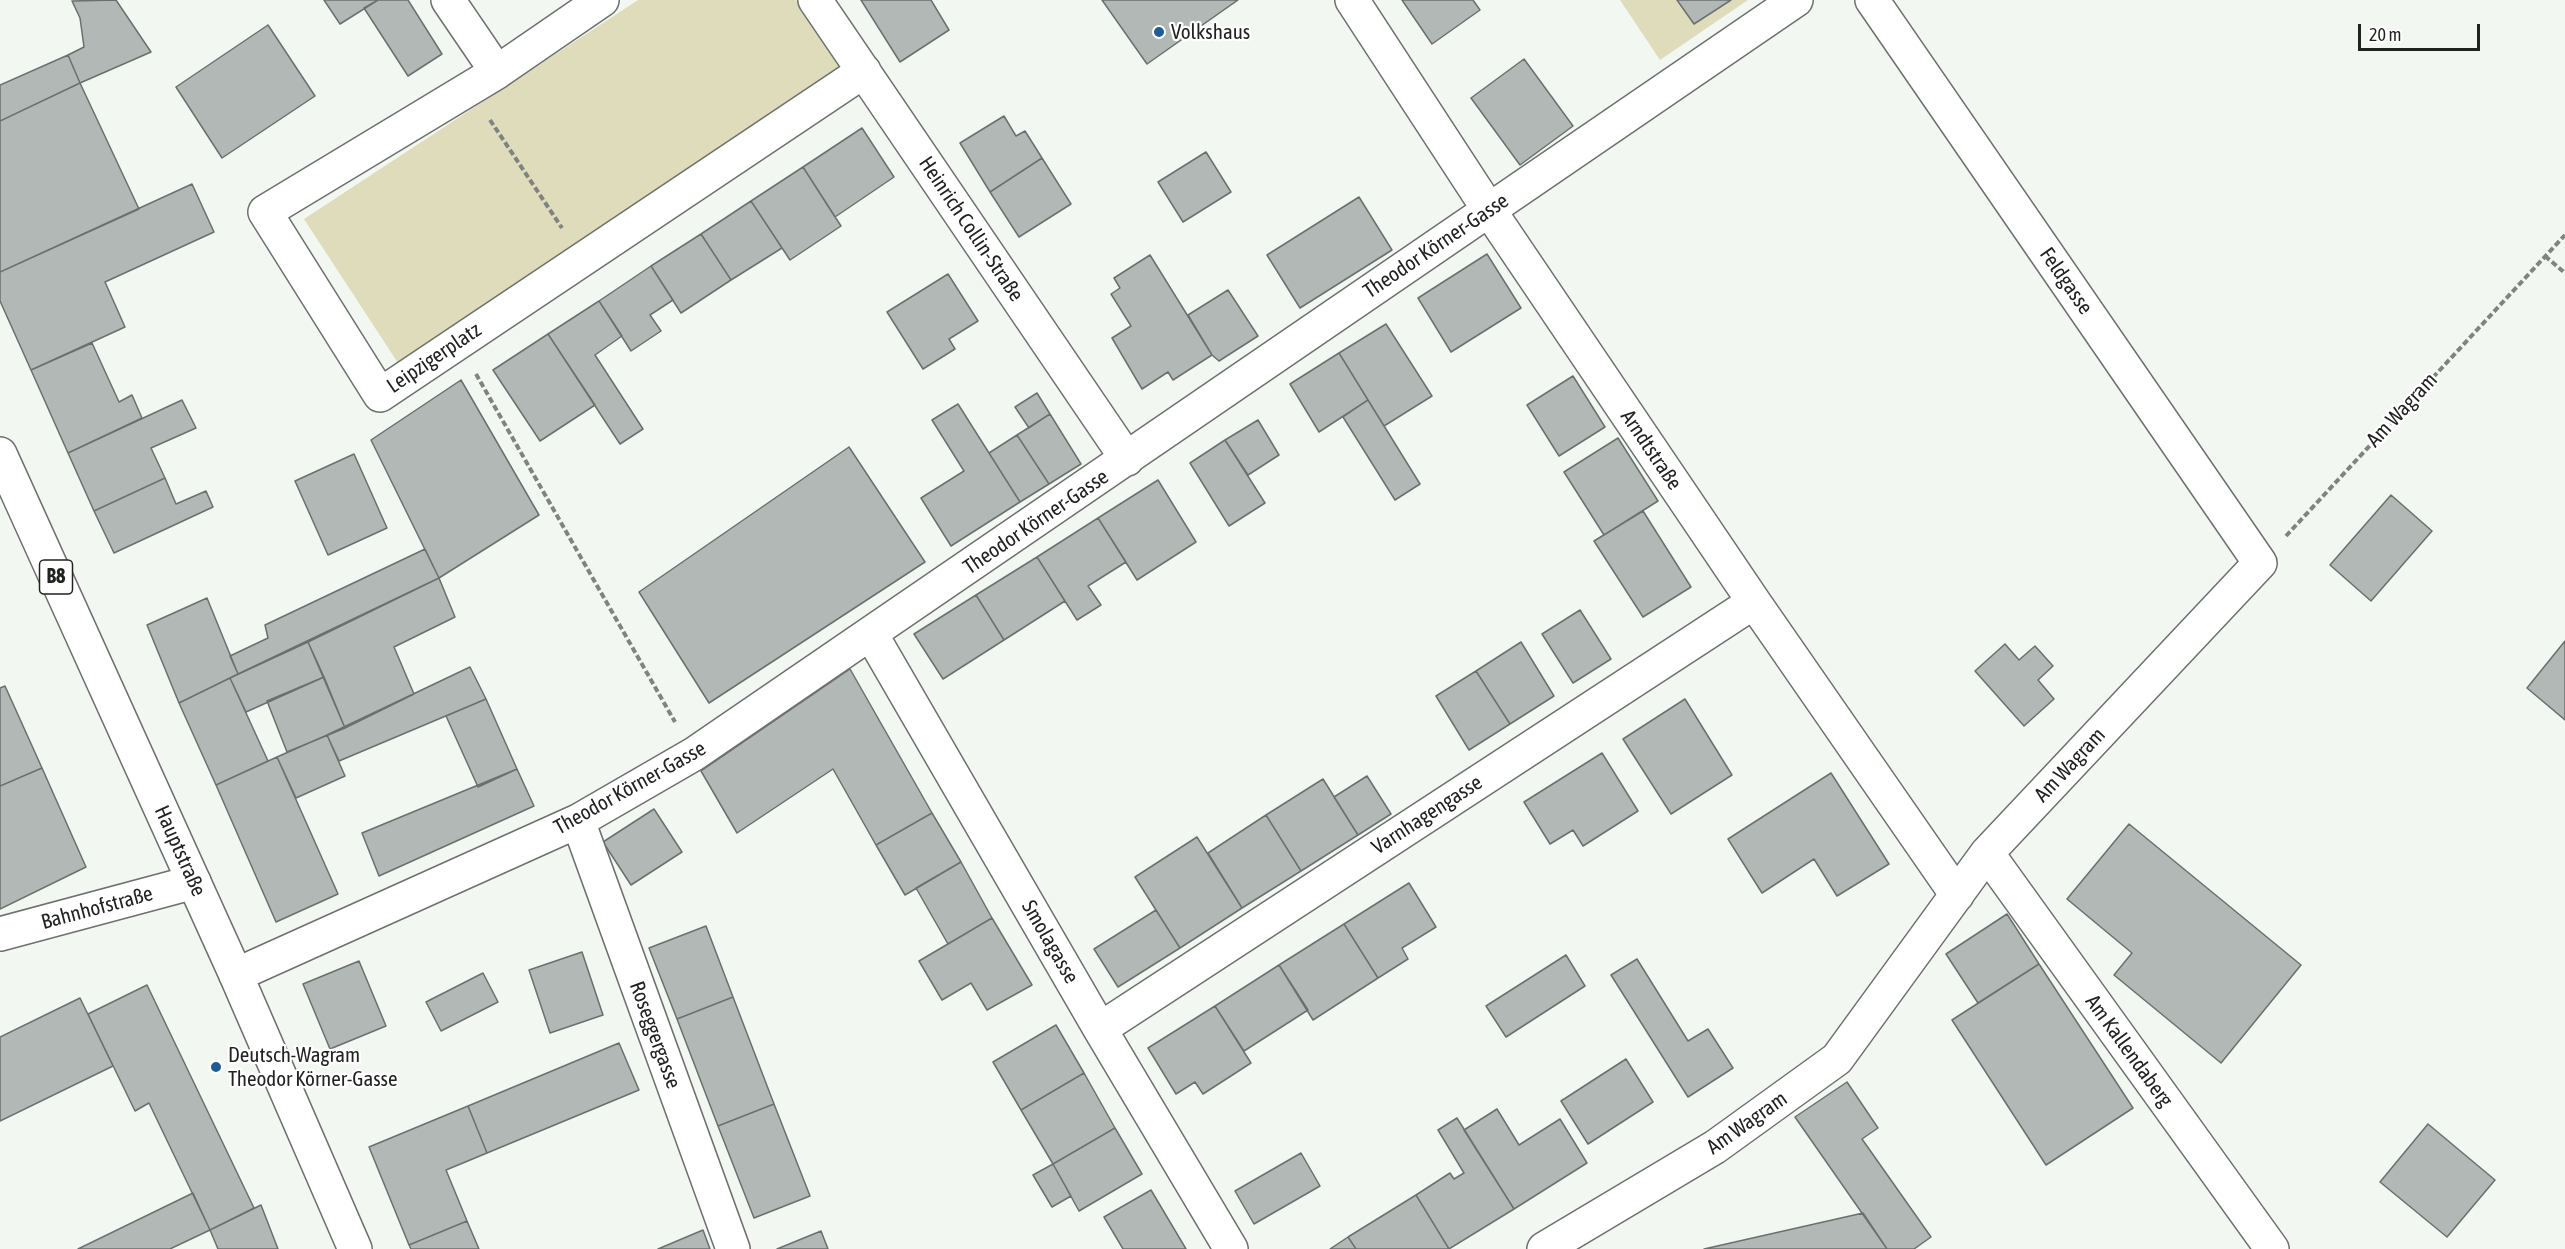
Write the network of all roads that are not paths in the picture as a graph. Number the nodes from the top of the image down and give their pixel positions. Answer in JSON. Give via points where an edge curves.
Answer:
{"nodes":[{"id":1,"x":448,"y":0,"type":"edge"},
{"id":2,"x":602,"y":0,"type":"edge"},
{"id":3,"x":815,"y":0,"type":"edge"},
{"id":4,"x":1352,"y":0,"type":"edge"},
{"id":5,"x":1796,"y":0,"type":"edge"},
{"id":6,"x":1872,"y":0,"type":"edge"},
{"id":7,"x":864,"y":71,"type":"junction"},
{"id":8,"x":497,"y":72,"type":"junction"},
{"id":9,"x":1489,"y":210,"type":"junction"},
{"id":10,"x":0,"y":454,"type":"edge"},
{"id":11,"x":1128,"y":459,"type":"junction"},
{"id":12,"x":2260,"y":563,"type":"joint"},
{"id":13,"x":1754,"y":602,"type":"junction"},
{"id":14,"x":871,"y":634,"type":"junction"},
{"id":15,"x":578,"y":820,"type":"junction"},
{"id":16,"x":1987,"y":853,"type":"junction"},
{"id":17,"x":194,"y":882,"type":"junction"},
{"id":18,"x":1957,"y":895,"type":"junction"},
{"id":19,"x":0,"y":934,"type":"edge"},
{"id":20,"x":236,"y":975,"type":"junction"},
{"id":21,"x":1100,"y":1029,"type":"junction"},
{"id":22,"x":355,"y":1249,"type":"edge"},
{"id":23,"x":733,"y":1249,"type":"edge"},
{"id":24,"x":1231,"y":1249,"type":"edge"},
{"id":25,"x":1544,"y":1249,"type":"edge"},
{"id":26,"x":2272,"y":1249,"type":"edge"}],
"edges":[{"from":1,"to":8,"type":"street"},
{"from":2,"to":8,"type":"street","name":"Leipzigerplatz"},
{"from":3,"to":7,"type":"street","name":"Heinrich Collin-Straße"},
{"from":4,"to":9,"type":"street","name":"Arndtstraße"},
{"from":5,"to":9,"type":"street","name":"Theodor Körner-Gasse"},
{"from":6,"to":12,"type":"street","name":"Feldgasse"},
{"from":7,"to":8,"type":"street","name":"Leipzigerplatz","via":[[380,395],[265,212]]},
{"from":7,"to":11,"type":"street","name":"Heinrich Collin-Straße"},
{"from":9,"to":11,"type":"street","name":"Theodor Körner-Gasse"},
{"from":9,"to":13,"type":"street","name":"Arndtstraße"},
{"from":10,"to":17,"type":"street","name":"Hauptstraße","number":"B8"},
{"from":11,"to":14,"type":"street","name":"Theodor Körner-Gasse"},
{"from":12,"to":16,"type":"street","name":"Am Wagram"},
{"from":13,"to":18,"type":"street","name":"Arndtstraße"},
{"from":13,"to":21,"type":"street","name":"Varnhagengasse"},
{"from":14,"to":15,"type":"street","name":"Theodor Körner-Gasse","via":[[694,754]]},
{"from":14,"to":21,"type":"street","name":"Smolagasse"},
{"from":15,"to":20,"type":"street","name":"Theodor Körner-Gasse"},
{"from":15,"to":23,"type":"street","name":"Roseggergasse"},
{"from":16,"to":18,"type":"street","name":"Am Wagram"},
{"from":16,"to":26,"type":"street","name":"Am Kallendaberg"},
{"from":17,"to":19,"type":"street","name":"Bahnhofstraße"},
{"from":17,"to":20,"type":"street","name":"Hauptstraße","number":"B8"},
{"from":18,"to":25,"type":"street","name":"Am Wagram","via":[[1837,1059],[1715,1146]]},
{"from":20,"to":22,"type":"street","name":"Hauptstraße","number":"B8"},
{"from":21,"to":24,"type":"street","name":"Smolagasse"}]}
